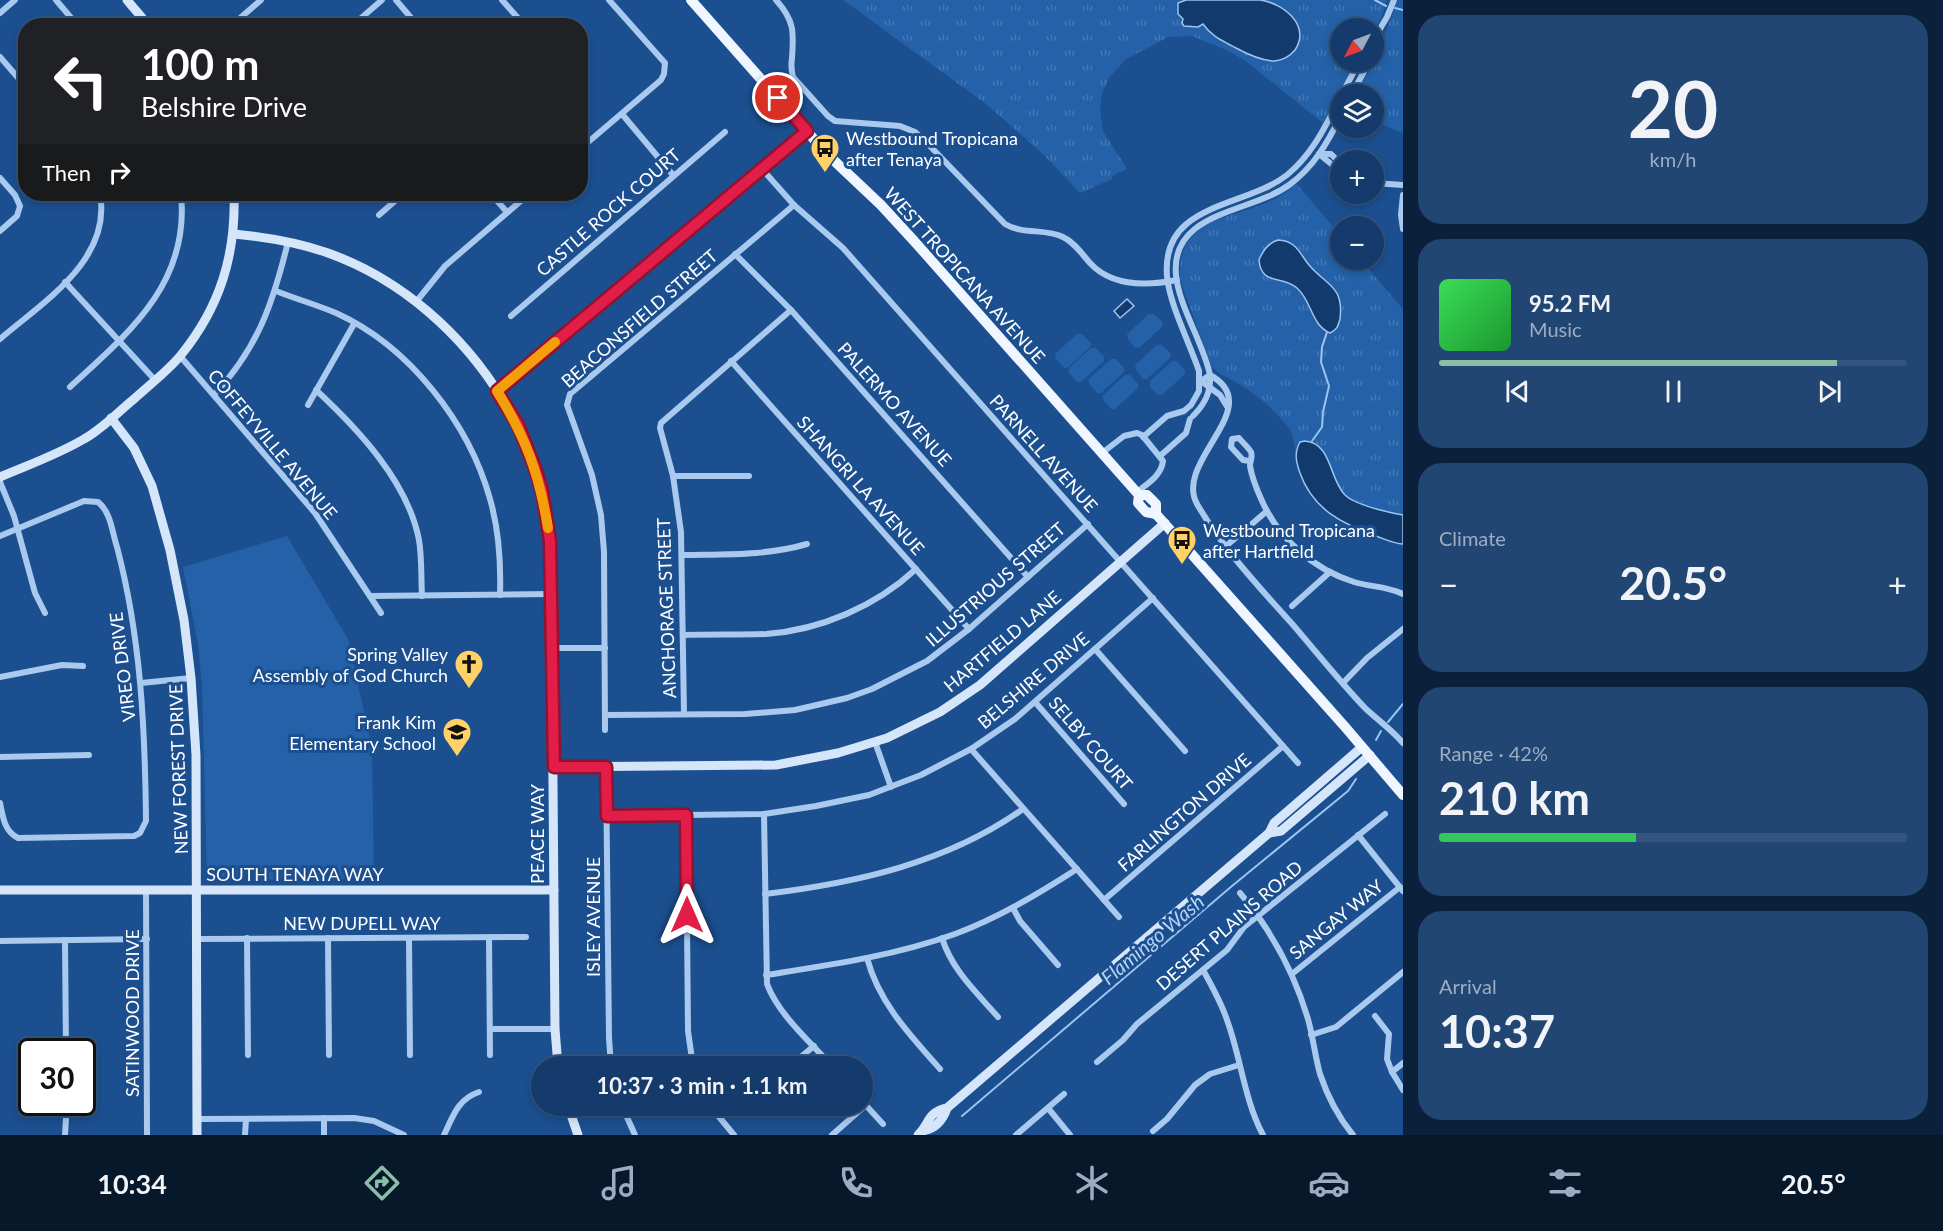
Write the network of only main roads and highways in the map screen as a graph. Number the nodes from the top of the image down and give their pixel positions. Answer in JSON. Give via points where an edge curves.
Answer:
{"nodes":[{"id":1,"x":691,"y":0,"type":"edge"},
{"id":2,"x":1403,"y":795,"type":"edge"}],
"edges":[{"from":1,"to":2,"type":"main road","name":"WEST TROPICANA AVENUE","via":[[827,154],[915,242],[1138,494],[1147,495],[1155,504],[1156,514]]}]}
